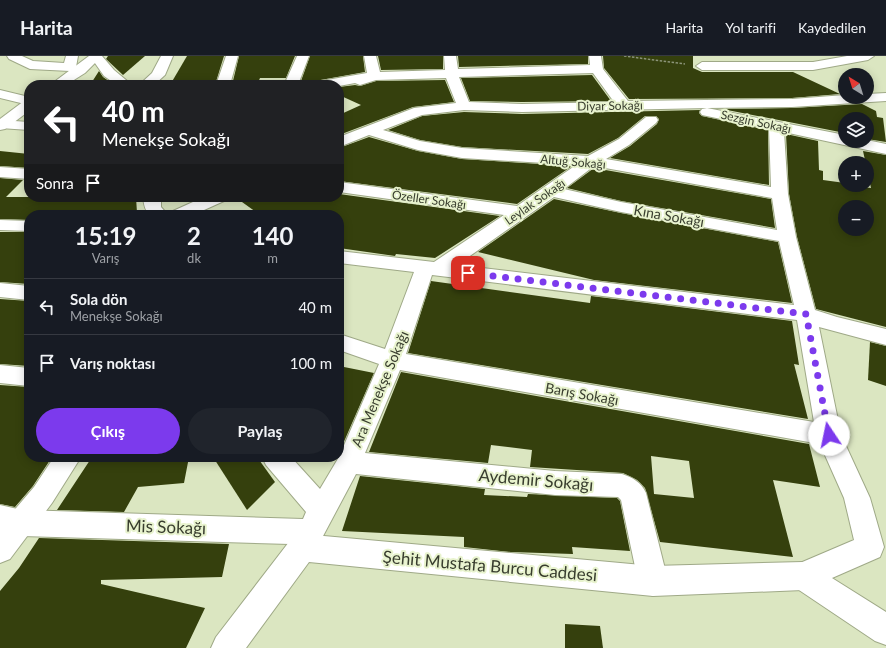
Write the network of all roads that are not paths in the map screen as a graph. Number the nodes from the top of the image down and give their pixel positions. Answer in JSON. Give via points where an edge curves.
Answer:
{"nodes":[{"id":1,"x":13,"y":56,"type":"edge"},
{"id":2,"x":82,"y":56,"type":"edge"},
{"id":3,"x":96,"y":56,"type":"edge"},
{"id":4,"x":167,"y":56,"type":"edge"},
{"id":5,"x":232,"y":56,"type":"edge"},
{"id":6,"x":303,"y":56,"type":"edge"},
{"id":7,"x":370,"y":56,"type":"edge"},
{"id":8,"x":450,"y":56,"type":"edge"},
{"id":9,"x":868,"y":56,"type":"edge"},
{"id":10,"x":596,"y":62,"type":"edge"},
{"id":11,"x":709,"y":62,"type":"edge"},
{"id":12,"x":74,"y":64,"type":"edge"},
{"id":13,"x":109,"y":73,"type":"junction"},
{"id":14,"x":452,"y":75,"type":"junction"},
{"id":15,"x":374,"y":76,"type":"junction"},
{"id":16,"x":56,"y":80,"type":"edge"},
{"id":17,"x":62,"y":80,"type":"edge"},
{"id":18,"x":118,"y":80,"type":"edge"},
{"id":19,"x":152,"y":80,"type":"edge"},
{"id":20,"x":225,"y":80,"type":"edge"},
{"id":21,"x":293,"y":80,"type":"edge"},
{"id":22,"x":344,"y":81,"type":"edge"},
{"id":23,"x":344,"y":92,"type":"edge"},
{"id":24,"x":0,"y":94,"type":"edge"},
{"id":25,"x":882,"y":97,"type":"edge"},
{"id":26,"x":24,"y":100,"type":"edge"},
{"id":27,"x":668,"y":104,"type":"junction"},
{"id":28,"x":624,"y":105,"type":"junction"},
{"id":29,"x":464,"y":106,"type":"junction"},
{"id":30,"x":24,"y":108,"type":"edge"},
{"id":31,"x":886,"y":110,"type":"edge"},
{"id":32,"x":651,"y":120,"type":"dead end"},
{"id":33,"x":1,"y":125,"type":"edge"},
{"id":34,"x":24,"y":126,"type":"edge"},
{"id":35,"x":776,"y":126,"type":"junction"},
{"id":36,"x":367,"y":130,"type":"junction"},
{"id":37,"x":838,"y":139,"type":"edge"},
{"id":38,"x":344,"y":140,"type":"edge"},
{"id":39,"x":874,"y":147,"type":"edge"},
{"id":40,"x":886,"y":149,"type":"edge"},
{"id":41,"x":591,"y":161,"type":"junction"},
{"id":42,"x":0,"y":172,"type":"edge"},
{"id":43,"x":24,"y":174,"type":"edge"},
{"id":44,"x":344,"y":188,"type":"edge"},
{"id":45,"x":551,"y":191,"type":"junction"},
{"id":46,"x":780,"y":194,"type":"junction"},
{"id":47,"x":207,"y":202,"type":"edge"},
{"id":48,"x":190,"y":210,"type":"edge"},
{"id":49,"x":519,"y":212,"type":"junction"},
{"id":50,"x":0,"y":225,"type":"edge"},
{"id":51,"x":24,"y":226,"type":"edge"},
{"id":52,"x":787,"y":237,"type":"junction"},
{"id":53,"x":344,"y":258,"type":"edge"},
{"id":54,"x":431,"y":268,"type":"junction"},
{"id":55,"x":0,"y":290,"type":"edge"},
{"id":56,"x":24,"y":292,"type":"edge"},
{"id":57,"x":806,"y":314,"type":"junction"},
{"id":58,"x":886,"y":337,"type":"edge"},
{"id":59,"x":344,"y":344,"type":"edge"},
{"id":60,"x":392,"y":360,"type":"junction"},
{"id":61,"x":0,"y":374,"type":"edge"},
{"id":62,"x":24,"y":376,"type":"edge"},
{"id":63,"x":829,"y":435,"type":"junction"},
{"id":64,"x":63,"y":462,"type":"edge"},
{"id":65,"x":277,"y":462,"type":"edge"},
{"id":66,"x":348,"y":462,"type":"junction"},
{"id":67,"x":11,"y":520,"type":"edge"},
{"id":68,"x":311,"y":530,"type":"junction"},
{"id":69,"x":878,"y":547,"type":"edge"},
{"id":70,"x":0,"y":549,"type":"edge"},
{"id":71,"x":803,"y":576,"type":"junction"},
{"id":72,"x":653,"y":581,"type":"junction"},
{"id":73,"x":886,"y":630,"type":"edge"},
{"id":74,"x":227,"y":648,"type":"edge"}],
"edges":[{"from":1,"to":12,"type":"street","via":[[30,65]]},
{"from":2,"to":12,"type":"street"},
{"from":3,"to":12,"type":"street"},
{"from":3,"to":13,"type":"street"},
{"from":4,"to":19,"type":"street","via":[[158,75]]},
{"from":5,"to":20,"type":"street"},
{"from":6,"to":21,"type":"street"},
{"from":7,"to":15,"type":"street"},
{"from":8,"to":14,"type":"street"},
{"from":9,"to":11,"type":"street","via":[[813,66]]},
{"from":10,"to":14,"type":"street"},
{"from":10,"to":28,"type":"street"},
{"from":12,"to":13,"type":"street"},
{"from":12,"to":16,"type":"street"},
{"from":12,"to":17,"type":"street"},
{"from":13,"to":18,"type":"street"},
{"from":14,"to":15,"type":"street"},
{"from":14,"to":29,"type":"street"},
{"from":15,"to":22,"type":"street"},
{"from":15,"to":23,"type":"street","via":[[358,82]]},
{"from":24,"to":26,"type":"street"},
{"from":25,"to":27,"type":"street","name":"Diyar Sokağı","via":[[792,103]]},
{"from":25,"to":31,"type":"street"},
{"from":27,"to":28,"type":"street","name":"Diyar Sokağı"},
{"from":27,"to":35,"type":"street","name":"Sezgin Sokağı"},
{"from":28,"to":29,"type":"street","name":"Diyar Sokağı","via":[[522,108]]},
{"from":29,"to":36,"type":"street","name":"Diyar Sokağı","via":[[419,111]]},
{"from":30,"to":33,"type":"street"},
{"from":32,"to":41,"type":"street","name":"Leylak Sokağı","via":[[624,142]]},
{"from":33,"to":34,"type":"street"},
{"from":35,"to":37,"type":"street","name":"Sezgin Sokağı"},
{"from":35,"to":46,"type":"street"},
{"from":36,"to":38,"type":"street","name":"Diyar Sokağı"},
{"from":36,"to":41,"type":"street","name":"Altuğ Sokağı","via":[[418,145],[462,153]]},
{"from":39,"to":40,"type":"street","name":"Sezgin Sokağı"},
{"from":41,"to":45,"type":"street","name":"Leylak Sokağı"},
{"from":41,"to":46,"type":"street","name":"Altuğ Sokağı"},
{"from":42,"to":43,"type":"street"},
{"from":44,"to":49,"type":"street","name":"Özeller Sokağı"},
{"from":45,"to":49,"type":"street","name":"Leylak Sokağı"},
{"from":45,"to":52,"type":"street","name":"Kına Sokağı","via":[[621,207]]},
{"from":46,"to":52,"type":"street"},
{"from":47,"to":48,"type":"street"},
{"from":49,"to":54,"type":"street","name":"Leylak Sokağı"},
{"from":50,"to":51,"type":"street"},
{"from":52,"to":57,"type":"street"},
{"from":53,"to":54,"type":"street"},
{"from":54,"to":57,"type":"street"},
{"from":54,"to":60,"type":"street","name":"Ara Menekşe Sokağı"},
{"from":55,"to":56,"type":"street"},
{"from":57,"to":58,"type":"street","via":[[833,324]]},
{"from":57,"to":63,"type":"street"},
{"from":59,"to":60,"type":"street","name":"Barış Sokağı"},
{"from":60,"to":63,"type":"street","name":"Barış Sokağı"},
{"from":60,"to":66,"type":"street","name":"Ara Menekşe Sokağı"},
{"from":61,"to":62,"type":"street"},
{"from":63,"to":69,"type":"street"},
{"from":64,"to":67,"type":"street"},
{"from":65,"to":68,"type":"street"},
{"from":66,"to":68,"type":"street","name":"Ara Menekşe Sokağı"},
{"from":66,"to":72,"type":"street","name":"Aydemir Sokağı","via":[[555,483],[622,486],[633,493]]},
{"from":67,"to":68,"type":"street","name":"Mis Sokağı"},
{"from":67,"to":70,"type":"street"},
{"from":68,"to":72,"type":"street","name":"Şehit Mustafa Burcu Caddesi"},
{"from":68,"to":74,"type":"street"},
{"from":69,"to":71,"type":"street"},
{"from":71,"to":72,"type":"street","name":"Şehit Mustafa Burcu Caddesi"},
{"from":71,"to":73,"type":"street"}]}
